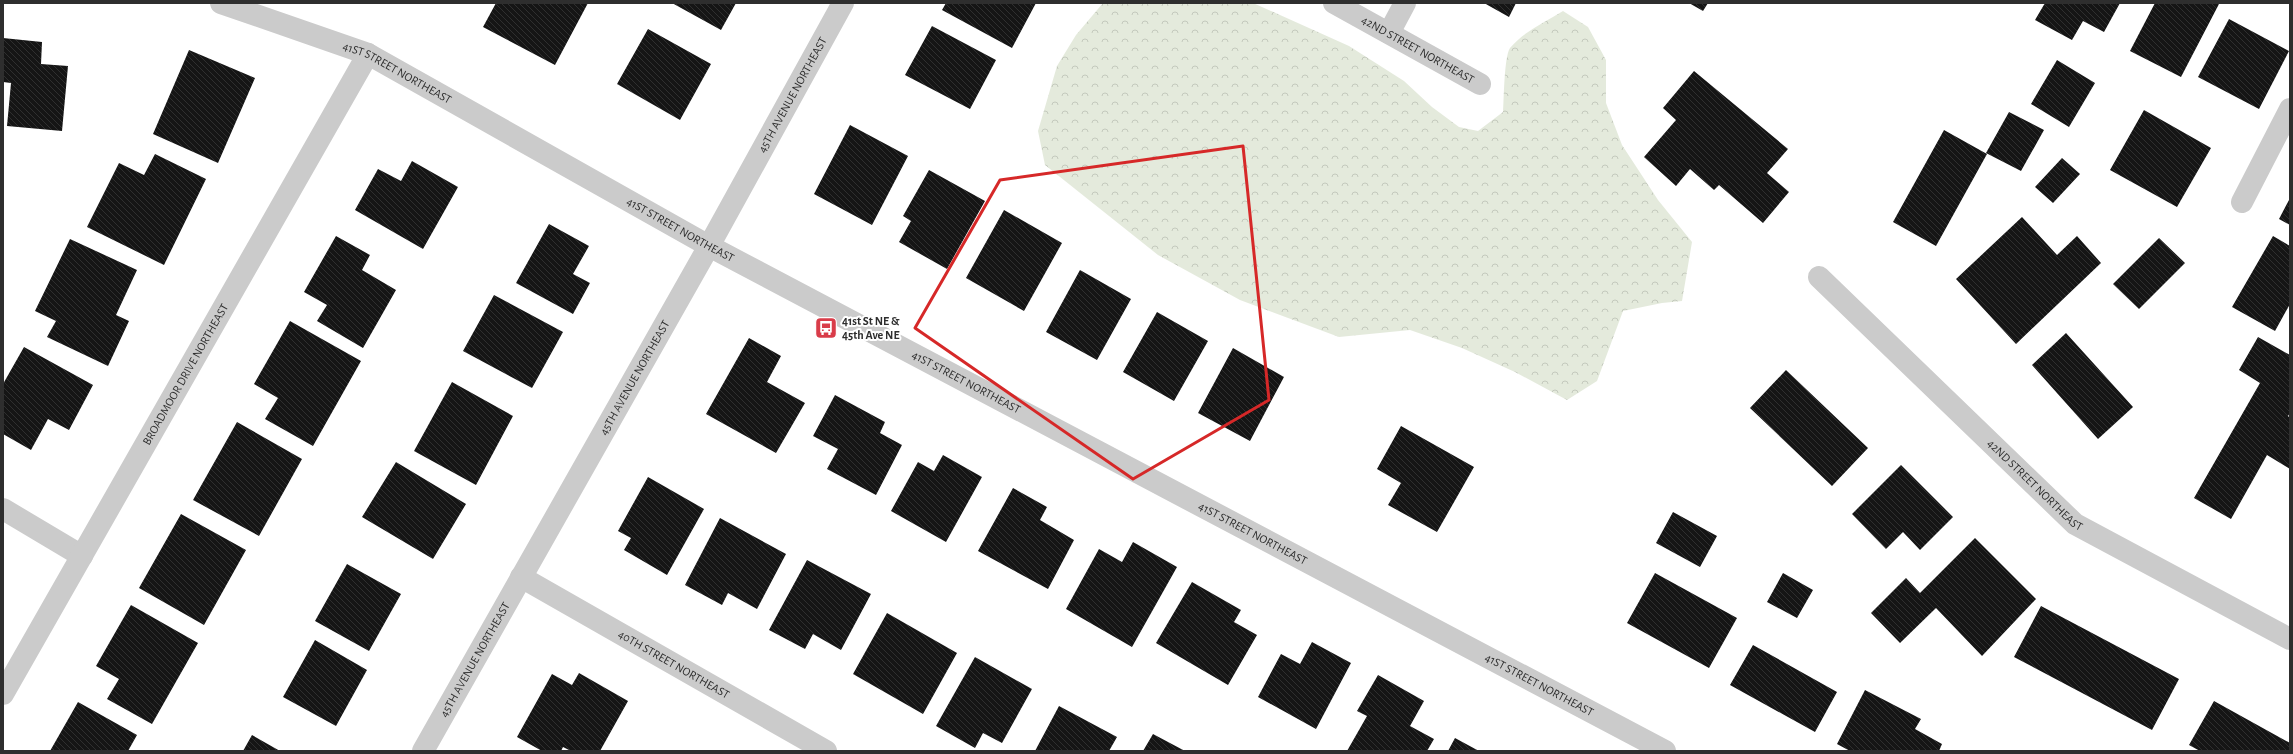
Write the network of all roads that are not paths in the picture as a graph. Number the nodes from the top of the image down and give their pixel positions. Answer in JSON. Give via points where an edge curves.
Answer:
{"nodes":[{"id":1,"x":221,"y":3,"type":"edge"},
{"id":2,"x":843,"y":3,"type":"edge"},
{"id":3,"x":1334,"y":3,"type":"edge"},
{"id":4,"x":1405,"y":3,"type":"edge"},
{"id":5,"x":1389,"y":33,"type":"junction"},
{"id":6,"x":368,"y":54,"type":"junction"},
{"id":7,"x":1480,"y":84,"type":"dead end"},
{"id":8,"x":2290,"y":109,"type":"edge"},
{"id":9,"x":2242,"y":202,"type":"dead end"},
{"id":10,"x":709,"y":246,"type":"junction"},
{"id":11,"x":1819,"y":277,"type":"dead end"},
{"id":12,"x":3,"y":509,"type":"edge"},
{"id":13,"x":82,"y":556,"type":"junction"},
{"id":14,"x":521,"y":577,"type":"junction"},
{"id":15,"x":2290,"y":640,"type":"edge"},
{"id":16,"x":3,"y":694,"type":"edge"},
{"id":17,"x":423,"y":751,"type":"edge"},
{"id":18,"x":826,"y":751,"type":"edge"},
{"id":19,"x":1665,"y":751,"type":"edge"}],
"edges":[{"from":1,"to":6,"type":"street","name":"41ST STREET NORTHEAST"},
{"from":2,"to":10,"type":"street","name":"45TH AVENUE NORTHEAST"},
{"from":3,"to":5,"type":"street","name":"42ND STREET NORTHEAST"},
{"from":4,"to":5,"type":"street"},
{"from":5,"to":7,"type":"street","name":"42ND STREET NORTHEAST"},
{"from":6,"to":10,"type":"street","name":"41ST STREET NORTHEAST"},
{"from":6,"to":13,"type":"street","name":"BROADMOOR DRIVE NORTHEAST"},
{"from":8,"to":9,"type":"street"},
{"from":10,"to":14,"type":"street","name":"45TH AVENUE NORTHEAST"},
{"from":10,"to":19,"type":"street","name":"41ST STREET NORTHEAST"},
{"from":11,"to":15,"type":"street","name":"42ND STREET NORTHEAST","via":[[2075,524]]},
{"from":12,"to":13,"type":"street"},
{"from":13,"to":16,"type":"street","name":"BROADMOOR DRIVE NORTHEAST"},
{"from":14,"to":17,"type":"street","name":"45TH AVENUE NORTHEAST"},
{"from":14,"to":18,"type":"street","name":"40TH STREET NORTHEAST"}]}
